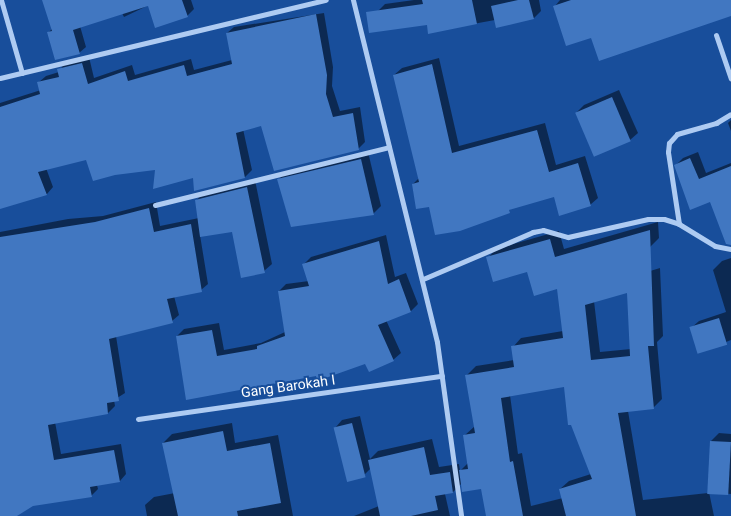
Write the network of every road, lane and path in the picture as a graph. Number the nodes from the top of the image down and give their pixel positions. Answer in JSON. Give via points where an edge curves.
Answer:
{"nodes":[{"id":1,"x":1,"y":0,"type":"edge"},
{"id":2,"x":326,"y":0,"type":"edge"},
{"id":3,"x":353,"y":0,"type":"edge"},
{"id":4,"x":716,"y":35,"type":"dead end"},
{"id":5,"x":22,"y":73,"type":"junction"},
{"id":6,"x":0,"y":78,"type":"edge"},
{"id":7,"x":731,"y":80,"type":"edge"},
{"id":8,"x":731,"y":114,"type":"edge"},
{"id":9,"x":389,"y":147,"type":"junction"},
{"id":10,"x":155,"y":205,"type":"dead end"},
{"id":11,"x":679,"y":224,"type":"junction"},
{"id":12,"x":731,"y":249,"type":"edge"},
{"id":13,"x":423,"y":279,"type":"junction"},
{"id":14,"x":442,"y":376,"type":"junction"},
{"id":15,"x":138,"y":419,"type":"dead end"},
{"id":16,"x":461,"y":516,"type":"edge"}],
"edges":[{"from":1,"to":5,"type":"street"},
{"from":2,"to":5,"type":"street"},
{"from":3,"to":9,"type":"street"},
{"from":4,"to":7,"type":"street"},
{"from":5,"to":6,"type":"street"},
{"from":8,"to":11,"type":"street","via":[[716,123],[677,134],[669,143]]},
{"from":9,"to":10,"type":"street"},
{"from":9,"to":13,"type":"street"},
{"from":11,"to":12,"type":"street","via":[[715,246]]},
{"from":11,"to":13,"type":"street","via":[[664,219],[648,219],[568,237],[543,230],[533,232]]},
{"from":13,"to":14,"type":"street"},
{"from":14,"to":15,"type":"street","name":"Gang Barokah I"},
{"from":14,"to":16,"type":"street"}]}
